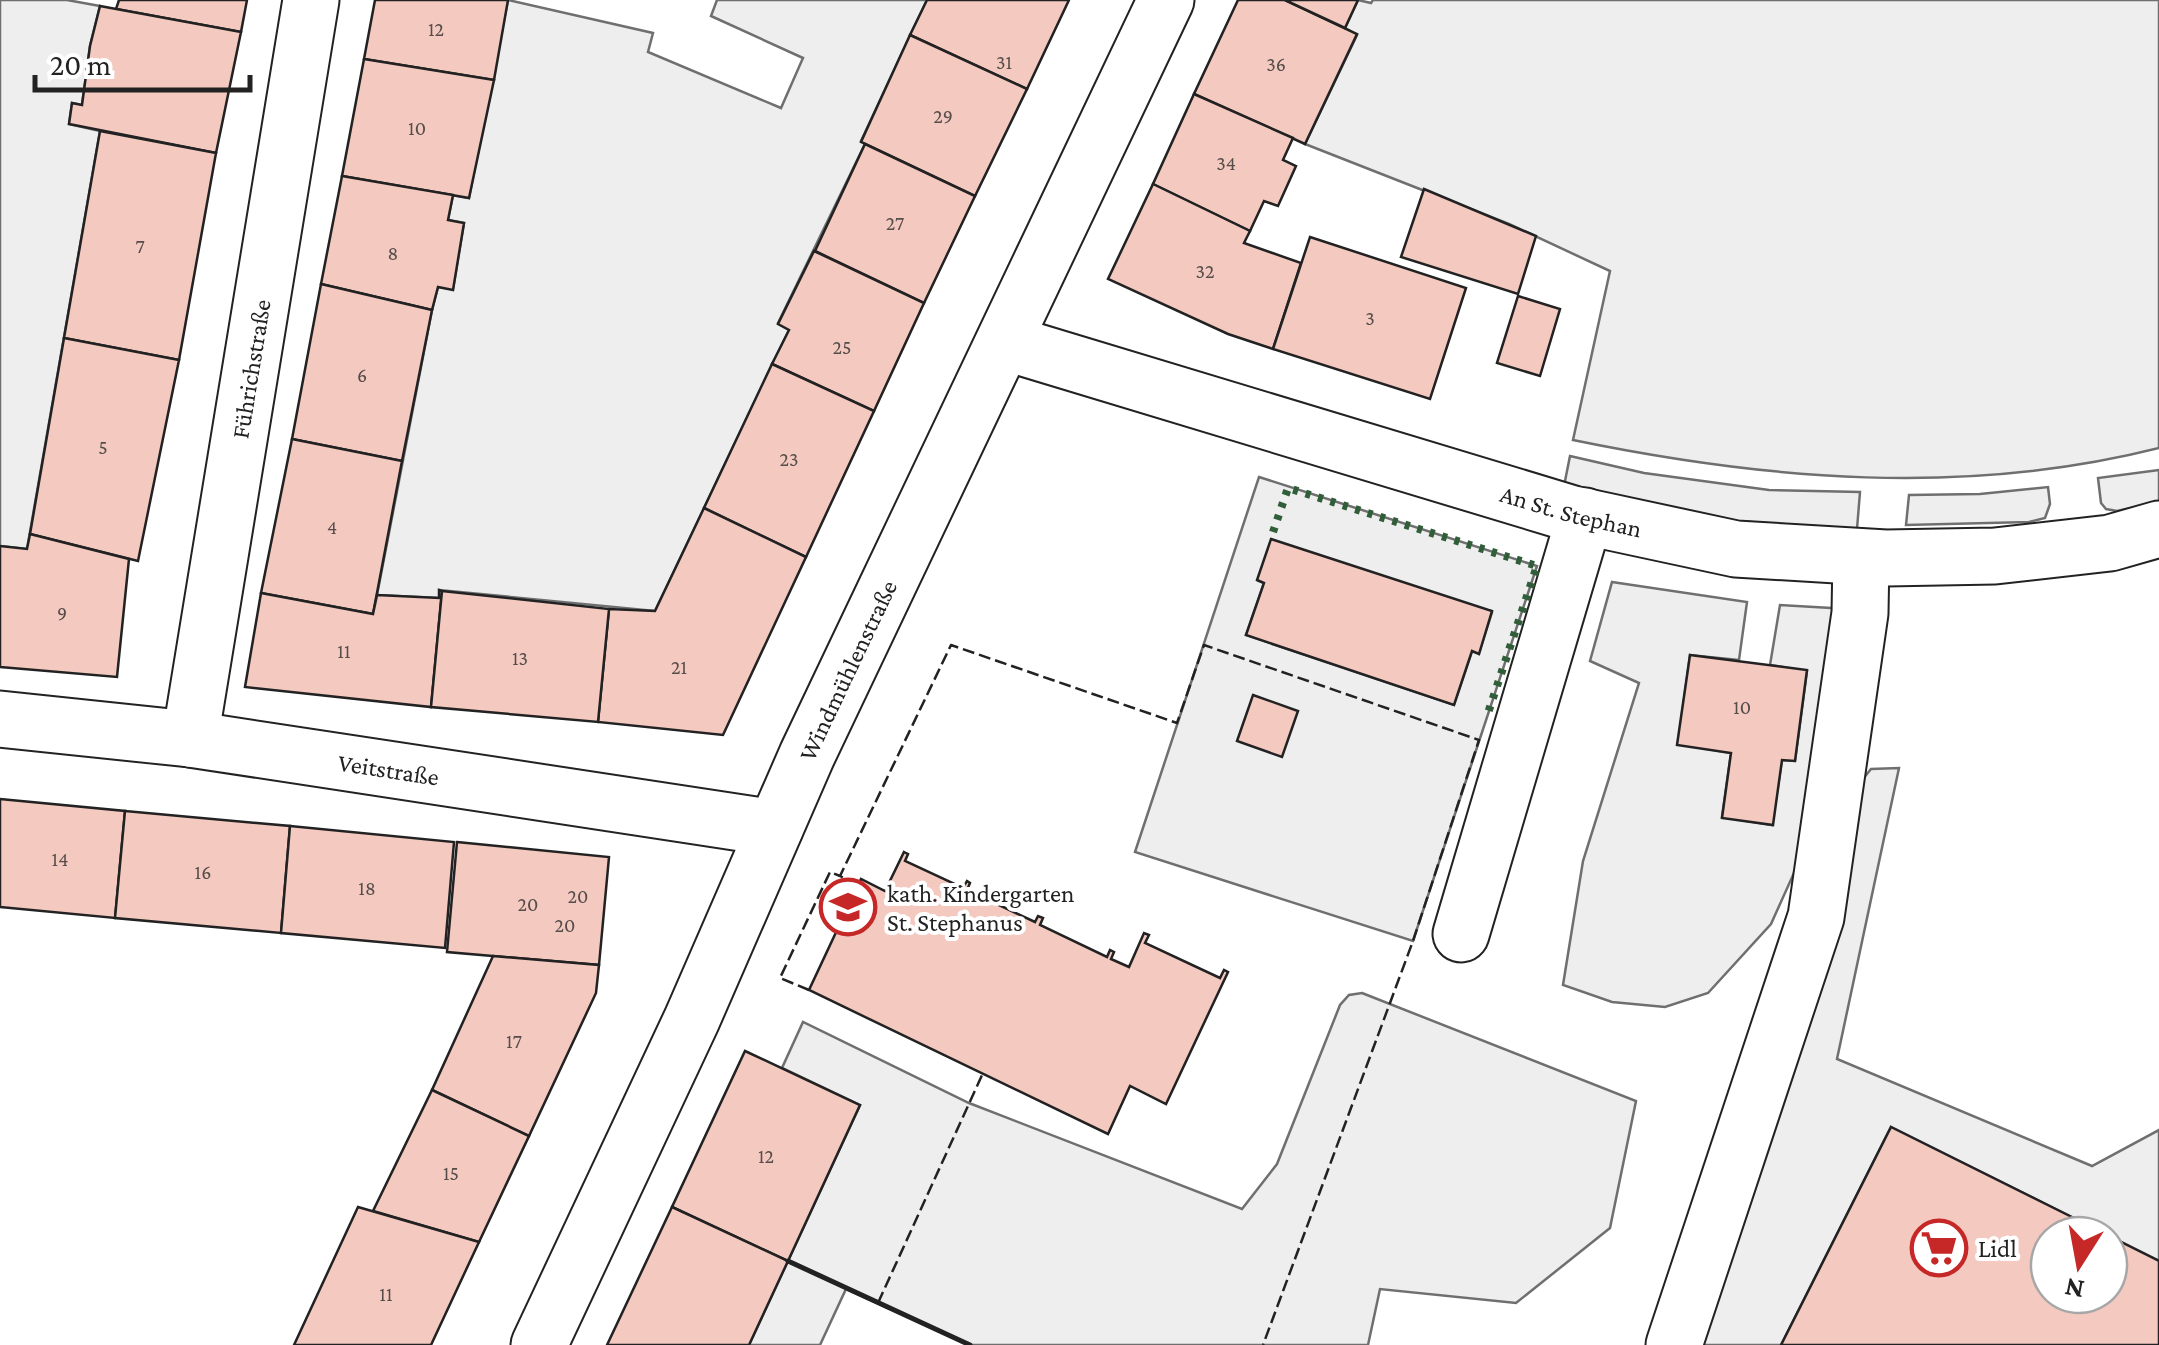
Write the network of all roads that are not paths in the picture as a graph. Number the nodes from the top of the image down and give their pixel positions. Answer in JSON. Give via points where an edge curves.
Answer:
{"nodes":[{"id":1,"x":311,"y":0,"type":"edge"},
{"id":2,"x":1166,"y":0,"type":"edge"},
{"id":3,"x":1004,"y":342,"type":"junction"},
{"id":4,"x":1585,"y":516,"type":"junction"},
{"id":5,"x":2159,"y":529,"type":"edge"},
{"id":6,"x":1862,"y":556,"type":"junction"},
{"id":7,"x":0,"y":720,"type":"edge"},
{"id":8,"x":190,"y":739,"type":"junction"},
{"id":9,"x":775,"y":828,"type":"junction"},
{"id":10,"x":1461,"y":934,"type":"dead end"},
{"id":11,"x":539,"y":1345,"type":"edge"},
{"id":12,"x":1674,"y":1345,"type":"edge"}],
"edges":[{"from":1,"to":8,"type":"street","name":"Führichstraße"},
{"from":2,"to":3,"type":"street","name":"Windmühlenstraße"},
{"from":3,"to":4,"type":"street","name":"An St. Stephan"},
{"from":3,"to":9,"type":"street","name":"Windmühlenstraße"},
{"from":4,"to":6,"type":"street","name":"An St. Stephan","via":[[1736,549]]},
{"from":4,"to":10,"type":"street"},
{"from":5,"to":6,"type":"street","name":"An St. Stephan","via":[[2110,543],[1996,556]]},
{"from":6,"to":12,"type":"street","via":[[1860,614],[1816,917]]},
{"from":7,"to":8,"type":"street","name":"Veitstraße"},
{"from":8,"to":9,"type":"street","name":"Veitstraße"},
{"from":9,"to":11,"type":"street","name":"Windmühlenstraße"}]}
